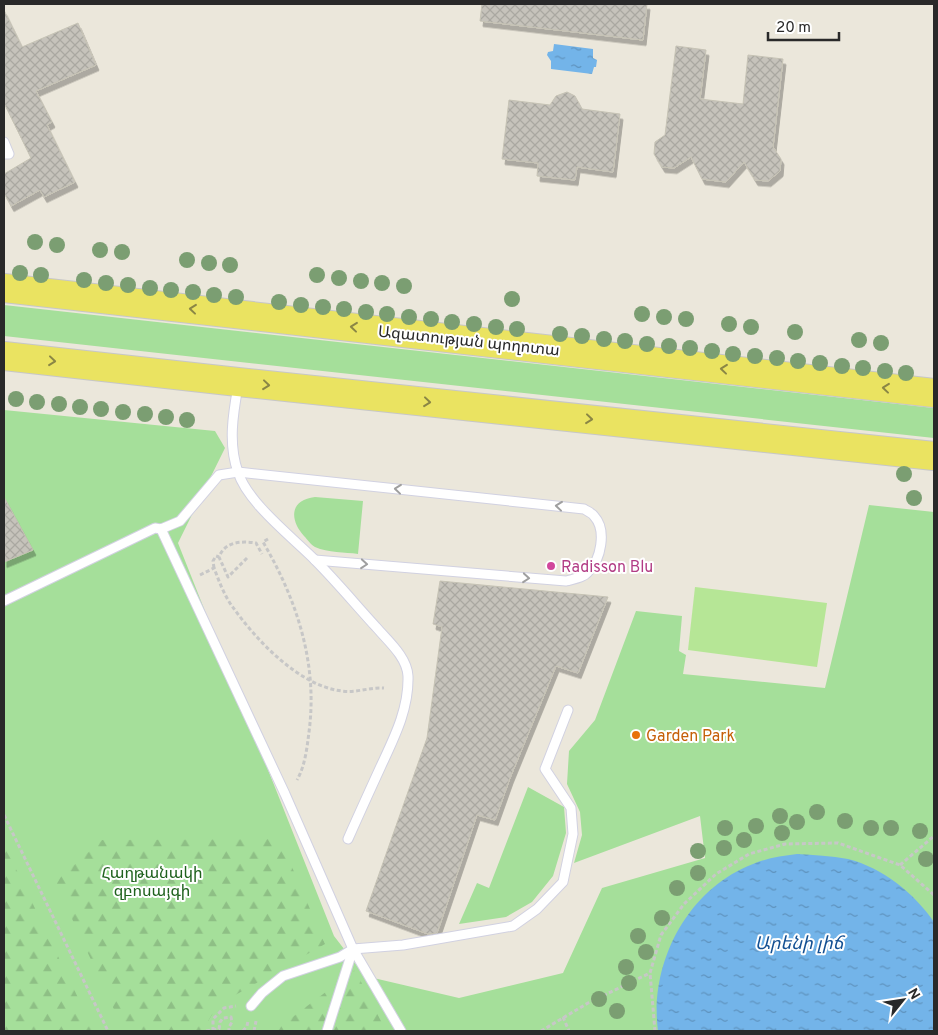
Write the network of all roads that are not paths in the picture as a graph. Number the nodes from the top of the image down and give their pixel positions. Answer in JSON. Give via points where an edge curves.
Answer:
{"nodes":[{"id":1,"x":4,"y":142,"type":"edge"},
{"id":2,"x":4,"y":154,"type":"edge"},
{"id":3,"x":4,"y":288,"type":"edge"},
{"id":4,"x":4,"y":356,"type":"edge"},
{"id":5,"x":238,"y":382,"type":"junction"},
{"id":6,"x":934,"y":393,"type":"edge"},
{"id":7,"x":934,"y":456,"type":"edge"},
{"id":8,"x":238,"y":472,"type":"junction"},
{"id":9,"x":161,"y":529,"type":"junction"},
{"id":10,"x":315,"y":560,"type":"junction"},
{"id":11,"x":4,"y":601,"type":"edge"},
{"id":12,"x":568,"y":710,"type":"dead end"},
{"id":13,"x":348,"y":839,"type":"dead end"},
{"id":14,"x":353,"y":949,"type":"junction"},
{"id":15,"x":251,"y":1006,"type":"road end"},
{"id":16,"x":327,"y":1031,"type":"edge"},
{"id":17,"x":401,"y":1031,"type":"edge"}],
"edges":[{"from":1,"to":2,"type":"lane","via":[[9,154]]},
{"from":6,"to":3,"type":"main road","name":"Ազատության պողոտա","one_way":true},
{"from":4,"to":5,"type":"main road","one_way":true},
{"from":5,"to":7,"type":"main road","one_way":true},
{"from":5,"to":8,"type":"lane","via":[[232,431]]},
{"from":8,"to":9,"type":"lane","via":[[219,475],[180,521]]},
{"from":8,"to":10,"type":"lane","via":[[260,506]]},
{"from":10,"to":8,"type":"lane","one_way":true,"via":[[566,581],[588,573],[596,561],[601,547],[600,529],[595,517],[584,509]]},
{"from":9,"to":11,"type":"lane","via":[[155,528]]},
{"from":9,"to":14,"type":"lane","via":[[286,794]]},
{"from":10,"to":13,"type":"lane","via":[[387,639],[407,667],[402,719]]},
{"from":12,"to":14,"type":"lane","via":[[545,769],[571,808],[573,834],[563,882],[537,909],[513,926],[403,945]]},
{"from":14,"to":15,"type":"lane","via":[[340,957],[283,976]]},
{"from":14,"to":16,"type":"lane"},
{"from":14,"to":17,"type":"lane"}]}
